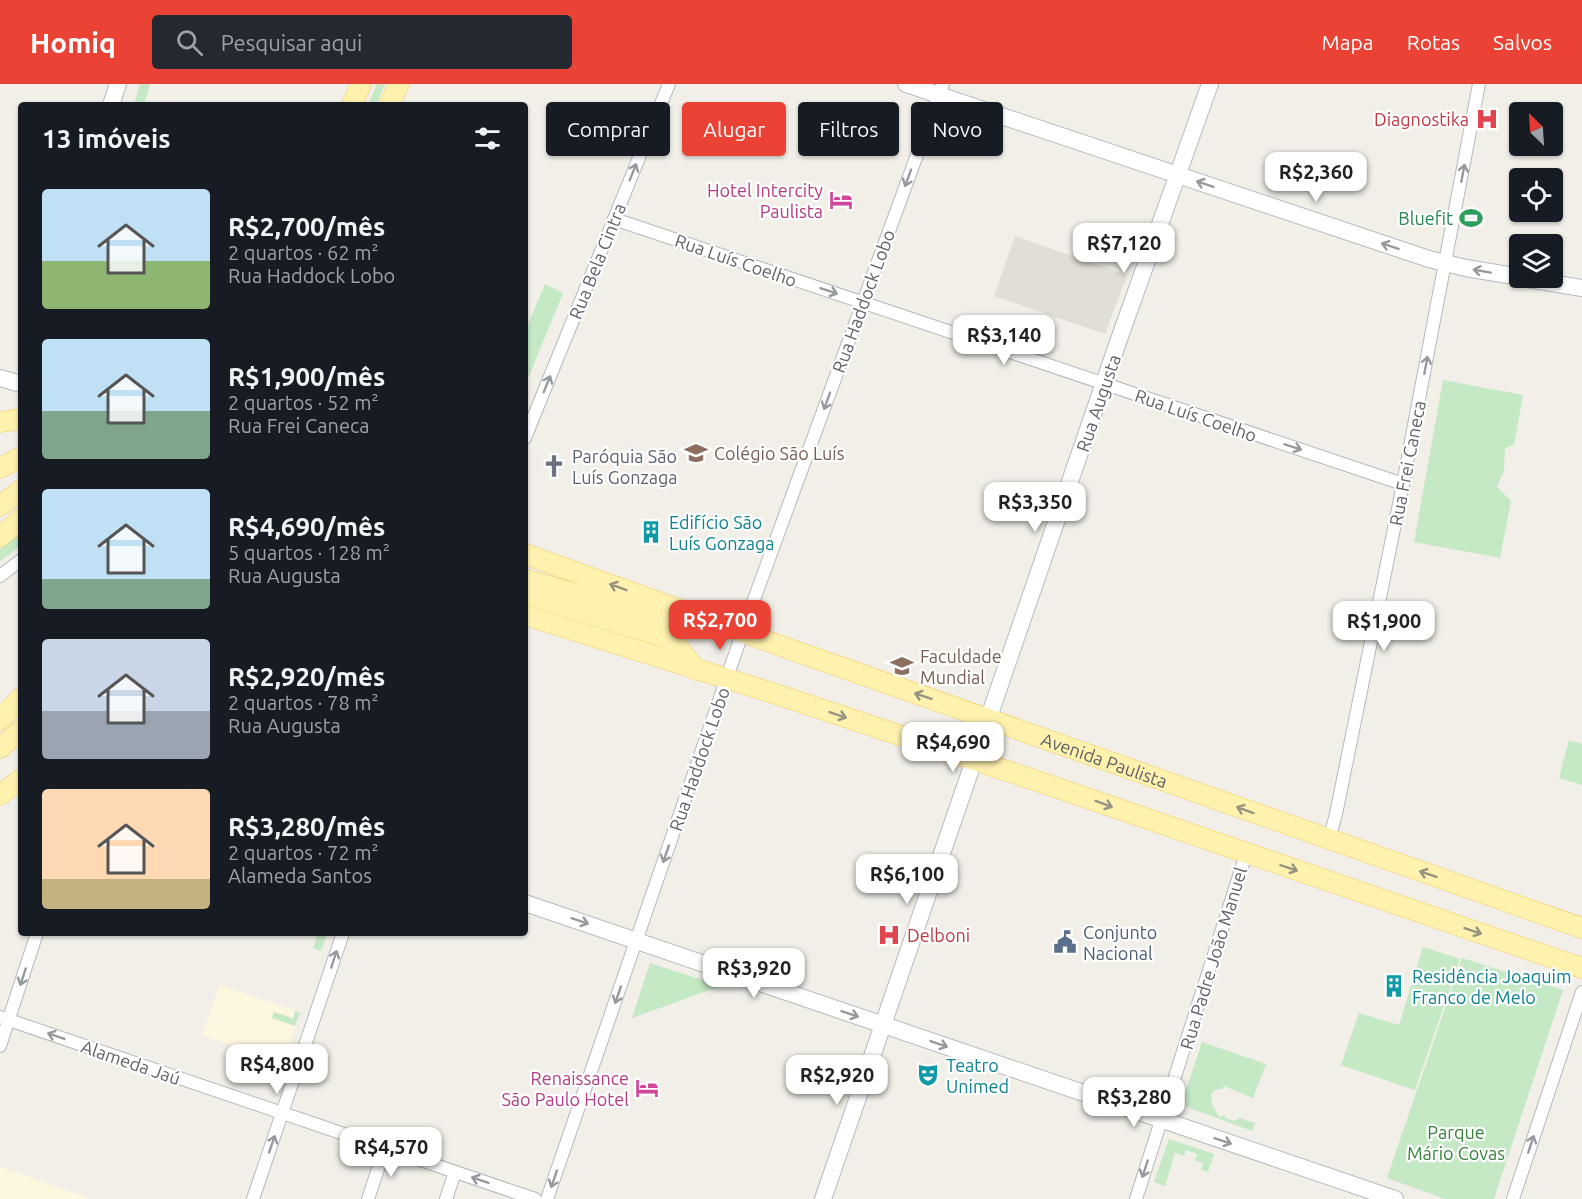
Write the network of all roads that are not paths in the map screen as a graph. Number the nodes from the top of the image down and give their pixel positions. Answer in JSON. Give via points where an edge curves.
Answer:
{"nodes":[{"id":1,"x":117,"y":84,"type":"edge"},
{"id":2,"x":361,"y":84,"type":"edge"},
{"id":3,"x":399,"y":84,"type":"edge"},
{"id":4,"x":669,"y":84,"type":"edge"},
{"id":5,"x":906,"y":84,"type":"edge"},
{"id":6,"x":1210,"y":84,"type":"edge"},
{"id":7,"x":1479,"y":84,"type":"edge"},
{"id":8,"x":941,"y":89,"type":"edge"},
{"id":9,"x":112,"y":102,"type":"edge"},
{"id":10,"x":353,"y":102,"type":"edge"},
{"id":11,"x":390,"y":102,"type":"edge"},
{"id":12,"x":1178,"y":175,"type":"junction"},
{"id":13,"x":614,"y":219,"type":"junction"},
{"id":14,"x":1446,"y":263,"type":"junction"},
{"id":15,"x":1509,"y":275,"type":"edge"},
{"id":16,"x":1563,"y":285,"type":"edge"},
{"id":17,"x":1582,"y":288,"type":"edge"},
{"id":18,"x":863,"y":303,"type":"junction"},
{"id":19,"x":0,"y":378,"type":"edge"},
{"id":20,"x":18,"y":383,"type":"edge"},
{"id":21,"x":1105,"y":384,"type":"junction"},
{"id":22,"x":18,"y":419,"type":"edge"},
{"id":23,"x":0,"y":422,"type":"edge"},
{"id":24,"x":528,"y":431,"type":"edge"},
{"id":25,"x":18,"y":459,"type":"edge"},
{"id":26,"x":0,"y":468,"type":"edge"},
{"id":27,"x":1403,"y":484,"type":"junction"},
{"id":28,"x":18,"y":492,"type":"edge"},
{"id":29,"x":0,"y":506,"type":"edge"},
{"id":30,"x":18,"y":522,"type":"edge"},
{"id":31,"x":0,"y":537,"type":"edge"},
{"id":32,"x":528,"y":555,"type":"edge"},
{"id":33,"x":18,"y":562,"type":"edge"},
{"id":34,"x":0,"y":576,"type":"edge"},
{"id":35,"x":528,"y":580,"type":"edge"},
{"id":36,"x":528,"y":595,"type":"edge"},
{"id":37,"x":528,"y":616,"type":"edge"},
{"id":38,"x":712,"y":621,"type":"junction"},
{"id":39,"x":742,"y":632,"type":"junction"},
{"id":40,"x":696,"y":670,"type":"junction"},
{"id":41,"x":726,"y":680,"type":"junction"},
{"id":42,"x":18,"y":701,"type":"edge"},
{"id":43,"x":2,"y":716,"type":"edge"},
{"id":44,"x":989,"y":720,"type":"junction"},
{"id":45,"x":18,"y":733,"type":"edge"},
{"id":46,"x":0,"y":748,"type":"edge"},
{"id":47,"x":975,"y":761,"type":"junction"},
{"id":48,"x":18,"y":781,"type":"edge"},
{"id":49,"x":0,"y":795,"type":"edge"},
{"id":50,"x":1329,"y":840,"type":"junction"},
{"id":51,"x":1246,"y":854,"type":"junction"},
{"id":52,"x":528,"y":904,"type":"edge"},
{"id":53,"x":1582,"y":928,"type":"edge"},
{"id":54,"x":37,"y":936,"type":"edge"},
{"id":55,"x":342,"y":936,"type":"edge"},
{"id":56,"x":636,"y":939,"type":"junction"},
{"id":57,"x":1582,"y":968,"type":"edge"},
{"id":58,"x":1582,"y":992,"type":"edge"},
{"id":59,"x":4,"y":1018,"type":"edge"},
{"id":60,"x":884,"y":1025,"type":"junction"},
{"id":61,"x":0,"y":1046,"type":"edge"},
{"id":62,"x":283,"y":1113,"type":"junction"},
{"id":63,"x":1162,"y":1120,"type":"junction"},
{"id":64,"x":385,"y":1148,"type":"junction"},
{"id":65,"x":455,"y":1172,"type":"junction"},
{"id":66,"x":254,"y":1199,"type":"edge"},
{"id":67,"x":368,"y":1199,"type":"edge"},
{"id":68,"x":446,"y":1199,"type":"edge"},
{"id":69,"x":535,"y":1199,"type":"edge"},
{"id":70,"x":547,"y":1199,"type":"edge"},
{"id":71,"x":823,"y":1199,"type":"edge"},
{"id":72,"x":1136,"y":1199,"type":"edge"},
{"id":73,"x":1395,"y":1199,"type":"edge"},
{"id":74,"x":1513,"y":1199,"type":"edge"}],
"edges":[{"from":1,"to":9,"type":"street"},
{"from":2,"to":10,"type":"main road"},
{"from":3,"to":11,"type":"main road"},
{"from":13,"to":4,"type":"street","name":"Rua Bela Cintra","one_way":true},
{"from":5,"to":8,"type":"street"},
{"from":6,"to":12,"type":"street","name":"Rua Augusta"},
{"from":14,"to":7,"type":"street","name":"Rua Frei Caneca","one_way":true},
{"from":8,"to":12,"type":"street"},
{"from":8,"to":18,"type":"street","name":"Rua Haddock Lobo","one_way":true},
{"from":14,"to":12,"type":"street","one_way":true},
{"from":12,"to":21,"type":"street","name":"Rua Augusta"},
{"from":13,"to":18,"type":"street","name":"Rua Luís Coelho","one_way":true},
{"from":24,"to":13,"type":"street","name":"Rua Bela Cintra","one_way":true},
{"from":15,"to":14,"type":"street","one_way":true},
{"from":27,"to":14,"type":"street","name":"Rua Frei Caneca","one_way":true},
{"from":16,"to":17,"type":"street"},
{"from":18,"to":21,"type":"street","name":"Rua Luís Coelho"},
{"from":18,"to":39,"type":"street","name":"Rua Haddock Lobo","one_way":true},
{"from":19,"to":20,"type":"street"},
{"from":21,"to":27,"type":"street","name":"Rua Luís Coelho","one_way":true},
{"from":21,"to":44,"type":"street","name":"Rua Augusta"},
{"from":22,"to":23,"type":"main road"},
{"from":25,"to":26,"type":"main road"},
{"from":27,"to":50,"type":"street","name":"Rua Frei Caneca"},
{"from":28,"to":29,"type":"main road"},
{"from":30,"to":31,"type":"main road"},
{"from":38,"to":32,"type":"main road","name":"Avenida Paulista","one_way":true},
{"from":33,"to":34,"type":"street"},
{"from":35,"to":38,"type":"main road","via":[[676,621]]},
{"from":36,"to":40,"type":"main road","via":[[666,638],[675,643]]},
{"from":37,"to":40,"type":"main road"},
{"from":38,"to":39,"type":"main road","name":"Avenida Paulista"},
{"from":39,"to":41,"type":"street","name":"Rua Haddock Lobo"},
{"from":44,"to":39,"type":"main road","name":"Avenida Paulista","one_way":true},
{"from":40,"to":41,"type":"main road"},
{"from":41,"to":47,"type":"main road","one_way":true},
{"from":41,"to":56,"type":"street","name":"Rua Haddock Lobo","one_way":true},
{"from":42,"to":43,"type":"main road"},
{"from":44,"to":47,"type":"street","name":"Rua Augusta"},
{"from":50,"to":44,"type":"main road","name":"Avenida Paulista","one_way":true},
{"from":45,"to":46,"type":"main road"},
{"from":47,"to":51,"type":"main road","one_way":true},
{"from":47,"to":60,"type":"street","name":"Rua Augusta"},
{"from":48,"to":49,"type":"main road"},
{"from":53,"to":50,"type":"main road","name":"Avenida Paulista","one_way":true},
{"from":51,"to":57,"type":"main road","one_way":true},
{"from":51,"to":63,"type":"street","name":"Rua Padre João Manuel"},
{"from":52,"to":56,"type":"street","one_way":true},
{"from":54,"to":59,"type":"street","one_way":true},
{"from":62,"to":55,"type":"street","one_way":true},
{"from":56,"to":60,"type":"street","one_way":true},
{"from":56,"to":70,"type":"street","name":"Rua Haddock Lobo","one_way":true},
{"from":74,"to":58,"type":"street","one_way":true},
{"from":59,"to":61,"type":"street"},
{"from":62,"to":59,"type":"street","name":"Alameda Jaú","one_way":true},
{"from":60,"to":63,"type":"street","one_way":true},
{"from":60,"to":71,"type":"street","name":"Rua Augusta"},
{"from":62,"to":64,"type":"street","name":"Alameda Jaú"},
{"from":66,"to":62,"type":"street","one_way":true},
{"from":63,"to":72,"type":"street","name":"Rua Padre João Manuel","one_way":true},
{"from":63,"to":73,"type":"street","one_way":true},
{"from":64,"to":65,"type":"street","name":"Alameda Jaú"},
{"from":64,"to":67,"type":"street"},
{"from":65,"to":68,"type":"street"},
{"from":69,"to":65,"type":"street","name":"Alameda Jaú","one_way":true}]}
